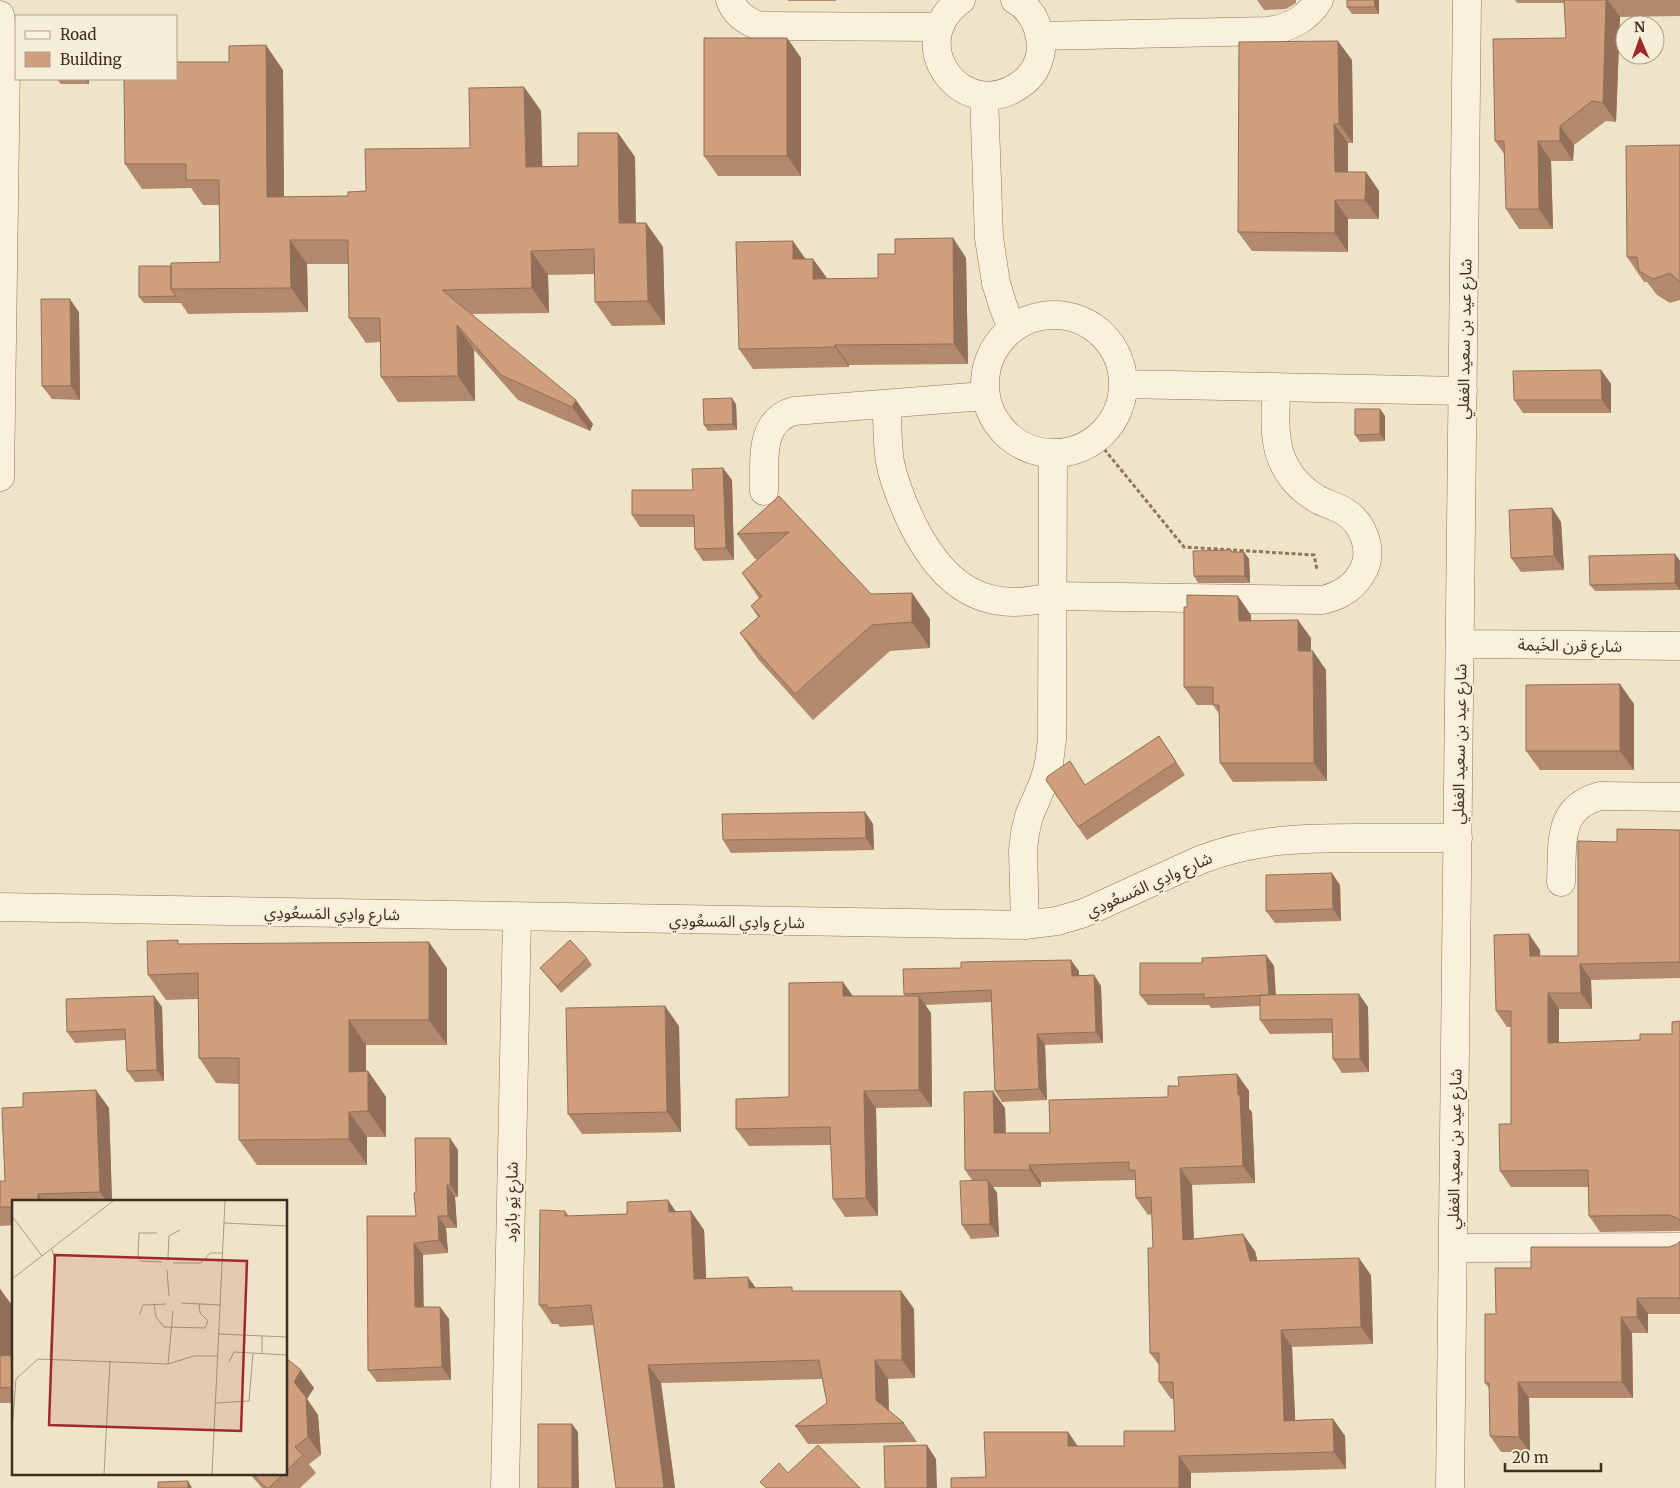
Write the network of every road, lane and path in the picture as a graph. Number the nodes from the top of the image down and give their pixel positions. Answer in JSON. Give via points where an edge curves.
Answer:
{"nodes":[{"id":1,"x":730,"y":0,"type":"edge"},
{"id":2,"x":961,"y":0,"type":"edge"},
{"id":3,"x":1016,"y":0,"type":"edge"},
{"id":4,"x":1319,"y":0,"type":"edge"},
{"id":5,"x":1467,"y":0,"type":"edge"},
{"id":6,"x":0,"y":15,"type":"edge"},
{"id":7,"x":939,"y":27,"type":"junction"},
{"id":8,"x":1040,"y":36,"type":"junction"},
{"id":9,"x":984,"y":96,"type":"junction"},
{"id":10,"x":1012,"y":328,"type":"junction"},
{"id":11,"x":1123,"y":384,"type":"junction"},
{"id":12,"x":1276,"y":387,"type":"junction"},
{"id":13,"x":1463,"y":391,"type":"junction"},
{"id":14,"x":984,"y":396,"type":"junction"},
{"id":15,"x":887,"y":404,"type":"junction"},
{"id":16,"x":1096,"y":439,"type":"junction"},
{"id":17,"x":1053,"y":453,"type":"junction"},
{"id":18,"x":0,"y":477,"type":"edge"},
{"id":19,"x":764,"y":491,"type":"dead end"},
{"id":20,"x":1053,"y":596,"type":"junction"},
{"id":21,"x":1323,"y":600,"type":"junction"},
{"id":22,"x":1460,"y":644,"type":"junction"},
{"id":23,"x":1680,"y":646,"type":"edge"},
{"id":24,"x":1680,"y":797,"type":"edge"},
{"id":25,"x":1458,"y":838,"type":"junction"},
{"id":26,"x":1561,"y":882,"type":"dead end"},
{"id":27,"x":0,"y":907,"type":"edge"},
{"id":28,"x":517,"y":917,"type":"junction"},
{"id":29,"x":1025,"y":925,"type":"junction"},
{"id":30,"x":1680,"y":1247,"type":"edge"},
{"id":31,"x":1453,"y":1248,"type":"junction"},
{"id":32,"x":505,"y":1488,"type":"edge"},
{"id":33,"x":1450,"y":1488,"type":"edge"}],
"edges":[{"from":1,"to":7,"type":"street","via":[[738,14],[759,26]]},
{"from":2,"to":7,"type":"street","via":[[945,15]]},
{"from":3,"to":8,"type":"street","via":[[1033,16]]},
{"from":4,"to":8,"type":"street","via":[[1300,21],[1269,31]]},
{"from":5,"to":13,"type":"street","name":"شارع عيد بن سعيد الغفلي"},
{"from":6,"to":18,"type":"street","via":[[6,65]]},
{"from":7,"to":9,"type":"street","via":[[938,59],[945,73],[955,85],[969,93]]},
{"from":8,"to":9,"type":"street","via":[[1037,64],[1029,78],[1001,95]]},
{"from":9,"to":10,"type":"street","via":[[990,253],[996,283]]},
{"from":10,"to":11,"type":"street","via":[[1029,318],[1048,314],[1067,315],[1085,321],[1101,332],[1113,347],[1121,365]]},
{"from":10,"to":14,"type":"street","via":[[998,341],[988,358]]},
{"from":11,"to":12,"type":"street"},
{"from":11,"to":16,"type":"street","via":[[1122,400],[1116,414]]},
{"from":12,"to":13,"type":"street"},
{"from":12,"to":21,"type":"street","via":[[1276,436],[1284,465],[1304,490],[1358,522],[1364,536],[1366,564],[1360,578],[1350,589]]},
{"from":13,"to":22,"type":"street","name":"شارع عيد بن سعيد الغفلي"},
{"from":14,"to":15,"type":"street"},
{"from":14,"to":17,"type":"street","via":[[990,414],[1016,443]]},
{"from":15,"to":19,"type":"street","via":[[785,414],[767,435]]},
{"from":15,"to":20,"type":"street","via":[[886,434],[897,488],[918,534],[944,572],[960,586],[996,601],[1034,602]]},
{"from":16,"to":17,"type":"street","via":[[1083,447]]},
{"from":16,"to":21,"type":"path","via":[[1184,547],[1314,555]]},
{"from":17,"to":20,"type":"street"},
{"from":20,"to":21,"type":"street"},
{"from":20,"to":29,"type":"street","via":[[1052,739],[1044,781],[1025,833]]},
{"from":22,"to":23,"type":"street","name":"شارع قرن الخَيمة"},
{"from":22,"to":25,"type":"street","name":"شارع عيد بن سعيد الغفلي"},
{"from":24,"to":26,"type":"street","via":[[1600,796],[1579,805],[1566,824],[1563,835]]},
{"from":25,"to":29,"type":"street","name":"شارع وادِي المَسعُودِي","via":[[1303,838],[1247,845],[1200,860],[1084,913]]},
{"from":25,"to":31,"type":"street","name":"شارع عيد بن سعيد الغفلي"},
{"from":27,"to":28,"type":"street","name":"شارع وادِي المَسعُودِي"},
{"from":28,"to":29,"type":"street","name":"شارع وادِي المَسعُودِي"},
{"from":28,"to":32,"type":"street","name":"شارع يَو بارُود"},
{"from":30,"to":31,"type":"street"},
{"from":31,"to":33,"type":"street","name":"شارع عيد بن سعيد الغفلي"}]}
